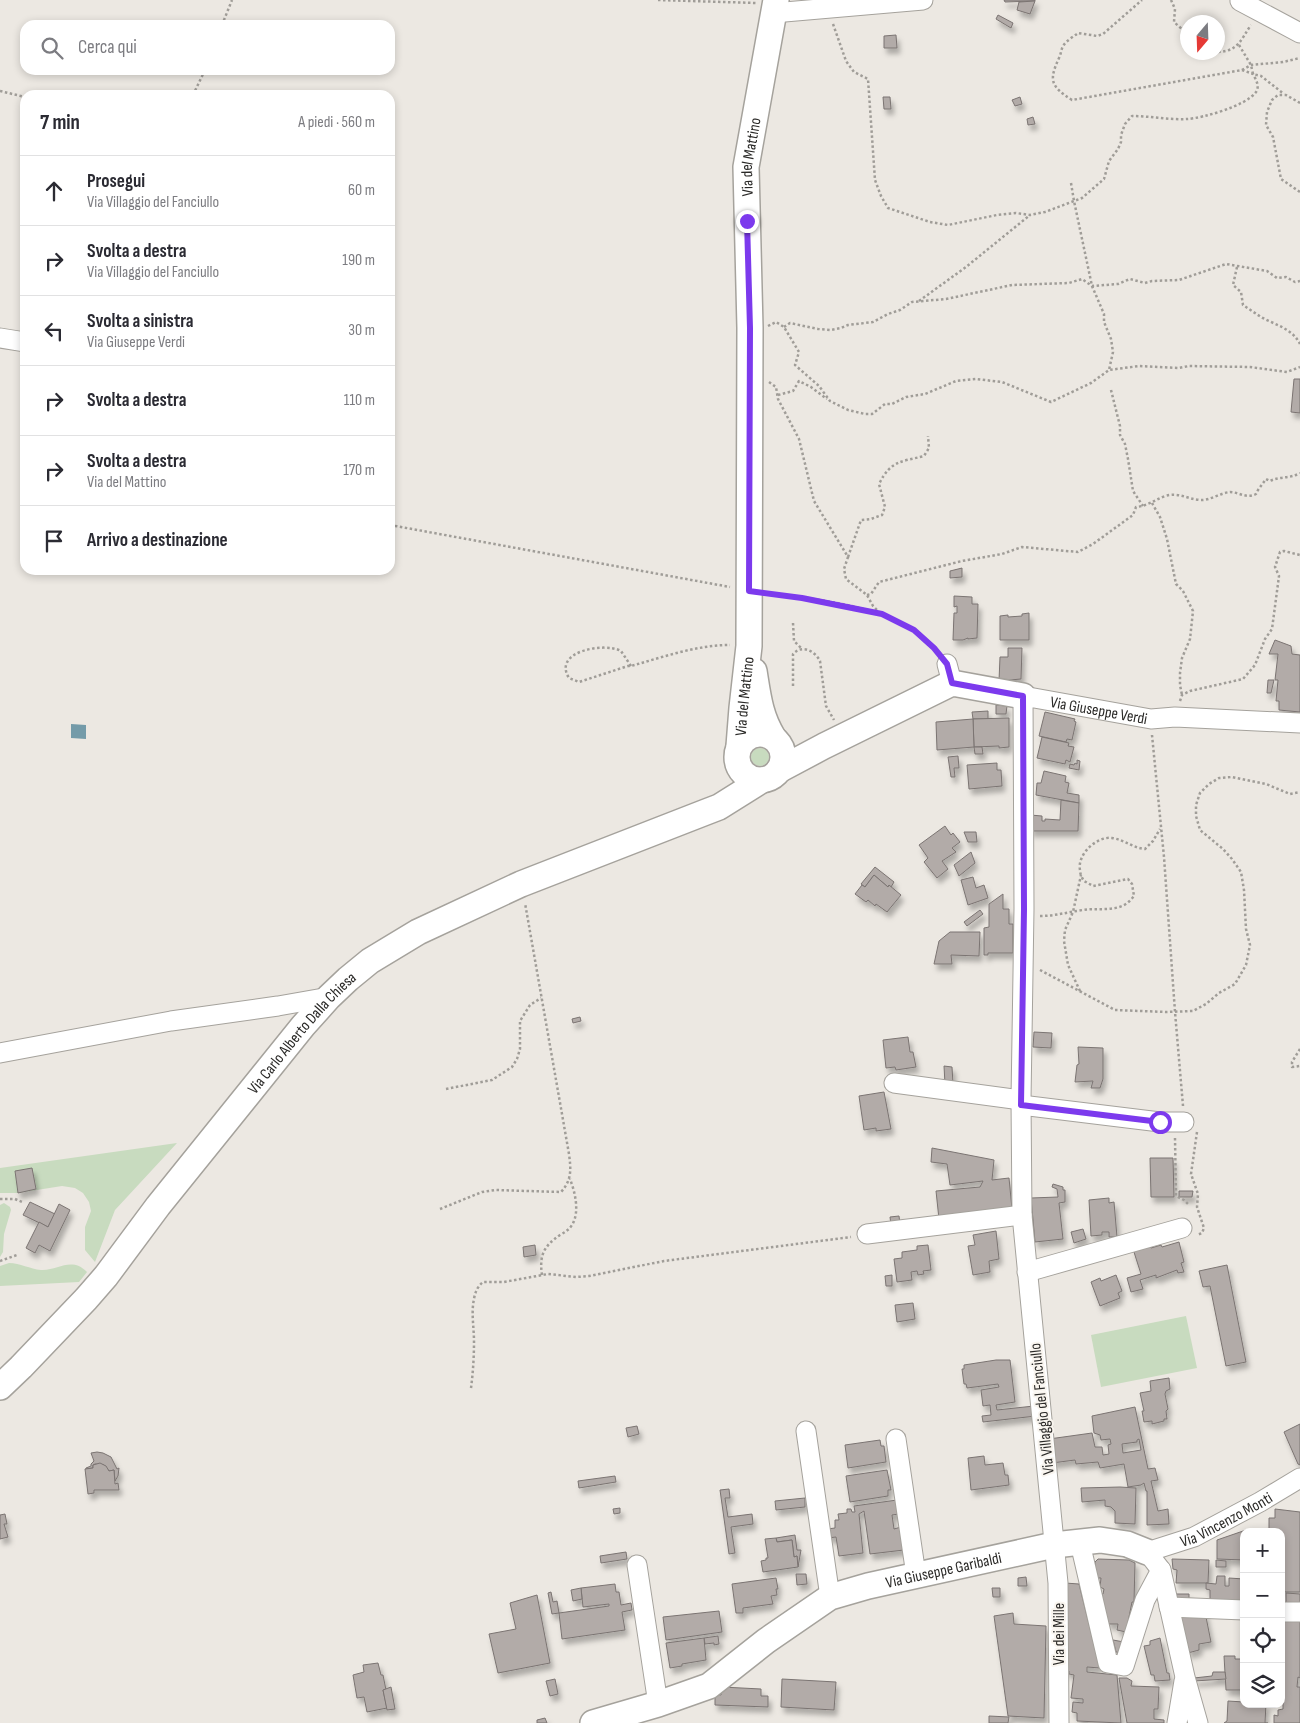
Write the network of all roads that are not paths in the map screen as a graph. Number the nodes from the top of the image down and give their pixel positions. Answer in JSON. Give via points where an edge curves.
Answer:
{"nodes":[{"id":1,"x":924,"y":0,"type":"edge"},
{"id":2,"x":1244,"y":0,"type":"edge"},
{"id":3,"x":775,"y":5,"type":"edge"},
{"id":4,"x":1300,"y":33,"type":"edge"},
{"id":5,"x":0,"y":338,"type":"edge"},
{"id":6,"x":20,"y":341,"type":"edge"},
{"id":7,"x":749,"y":646,"type":"junction"},
{"id":8,"x":1023,"y":696,"type":"junction"},
{"id":9,"x":1300,"y":723,"type":"edge"},
{"id":10,"x":776,"y":740,"type":"junction"},
{"id":11,"x":833,"y":741,"type":"junction"},
{"id":12,"x":738,"y":753,"type":"junction"},
{"id":13,"x":771,"y":775,"type":"junction"},
{"id":14,"x":706,"y":812,"type":"junction"},
{"id":15,"x":329,"y":996,"type":"junction"},
{"id":16,"x":0,"y":1053,"type":"edge"},
{"id":17,"x":894,"y":1083,"type":"dead end"},
{"id":18,"x":1021,"y":1102,"type":"junction"},
{"id":19,"x":1180,"y":1122,"type":"road end"},
{"id":20,"x":1022,"y":1215,"type":"junction"},
{"id":21,"x":1189,"y":1231,"type":"road end"},
{"id":22,"x":867,"y":1234,"type":"road end"},
{"id":23,"x":1027,"y":1272,"type":"junction"},
{"id":24,"x":0,"y":1387,"type":"edge"},
{"id":25,"x":806,"y":1431,"type":"dead end"},
{"id":26,"x":896,"y":1439,"type":"dead end"},
{"id":27,"x":1300,"y":1478,"type":"edge"},
{"id":28,"x":1080,"y":1543,"type":"junction"},
{"id":29,"x":1054,"y":1545,"type":"junction"},
{"id":30,"x":1154,"y":1561,"type":"junction"},
{"id":31,"x":637,"y":1565,"type":"dead end"},
{"id":32,"x":916,"y":1576,"type":"junction"},
{"id":33,"x":830,"y":1597,"type":"junction"},
{"id":34,"x":1170,"y":1607,"type":"junction"},
{"id":35,"x":1240,"y":1610,"type":"edge"},
{"id":36,"x":1285,"y":1612,"type":"edge"},
{"id":37,"x":1300,"y":1612,"type":"edge"},
{"id":38,"x":1185,"y":1677,"type":"junction"},
{"id":39,"x":658,"y":1704,"type":"junction"},
{"id":40,"x":593,"y":1723,"type":"edge"},
{"id":41,"x":1058,"y":1723,"type":"edge"},
{"id":42,"x":1177,"y":1723,"type":"edge"},
{"id":43,"x":1198,"y":1723,"type":"edge"}],
"edges":[{"from":1,"to":3,"type":"street","via":[[834,8]]},
{"from":2,"to":4,"type":"street"},
{"from":3,"to":7,"type":"main road","name":"Via del Mattino","via":[[746,167],[750,328]]},
{"from":5,"to":6,"type":"street"},
{"from":7,"to":10,"type":"main road","name":"Via del Mattino","via":[[761,713]]},
{"from":7,"to":12,"type":"main road","name":"Via del Mattino"},
{"from":8,"to":9,"type":"street","name":"Via Giuseppe Verdi","via":[[1151,719],[1175,717]]},
{"from":8,"to":11,"type":"main road","name":"Via Giuseppe Verdi","via":[[950,673]]},
{"from":8,"to":18,"type":"street","name":"Via Villaggio del Fanciullo"},
{"from":10,"to":11,"type":"main road","via":[[805,749]]},
{"from":10,"to":12,"type":"main road","via":[[766,734],[750,735]]},
{"from":10,"to":13,"type":"main road","via":[[782,748],[783,763]]},
{"from":11,"to":13,"type":"main road"},
{"from":12,"to":13,"type":"main road","via":[[743,772],[748,777]]},
{"from":12,"to":14,"type":"main road","name":"Via Carlo Alberto Dalla Chiesa","via":[[725,790]]},
{"from":13,"to":14,"type":"main road","name":"Via Carlo Alberto Dalla Chiesa"},
{"from":14,"to":15,"type":"main road","name":"Via Carlo Alberto Dalla Chiesa","via":[[521,884],[418,932],[370,961]]},
{"from":15,"to":16,"type":"street"},
{"from":15,"to":24,"type":"main road","name":"Via Carlo Alberto Dalla Chiesa","via":[[158,1206],[99,1284]]},
{"from":17,"to":18,"type":"street"},
{"from":18,"to":19,"type":"street"},
{"from":18,"to":20,"type":"street","name":"Via Villaggio del Fanciullo"},
{"from":20,"to":22,"type":"street"},
{"from":20,"to":23,"type":"street","name":"Via Villaggio del Fanciullo"},
{"from":21,"to":23,"type":"street"},
{"from":23,"to":29,"type":"street","name":"Via Villaggio del Fanciullo"},
{"from":25,"to":33,"type":"street"},
{"from":26,"to":32,"type":"street"},
{"from":27,"to":30,"type":"street","name":"Via Vincenzo Monti"},
{"from":28,"to":29,"type":"main road","name":"Via Giuseppe Garibaldi"},
{"from":28,"to":30,"type":"main road","name":"Via Giuseppe Garibaldi","via":[[1100,1540],[1127,1544]]},
{"from":28,"to":30,"type":"street","via":[[1108,1663],[1124,1666]]},
{"from":29,"to":32,"type":"main road","name":"Via Giuseppe Garibaldi"},
{"from":29,"to":41,"type":"street","name":"Via dei Mille","via":[[1058,1583]]},
{"from":30,"to":34,"type":"street"},
{"from":31,"to":39,"type":"street"},
{"from":32,"to":33,"type":"main road","name":"Via Giuseppe Garibaldi"},
{"from":33,"to":39,"type":"main road","name":"Via Giuseppe Garibaldi","via":[[709,1686]]},
{"from":34,"to":35,"type":"street"},
{"from":34,"to":38,"type":"street"},
{"from":36,"to":37,"type":"street"},
{"from":38,"to":42,"type":"street"},
{"from":38,"to":43,"type":"street"},
{"from":39,"to":40,"type":"main road","name":"Via Giuseppe Garibaldi"}]}
